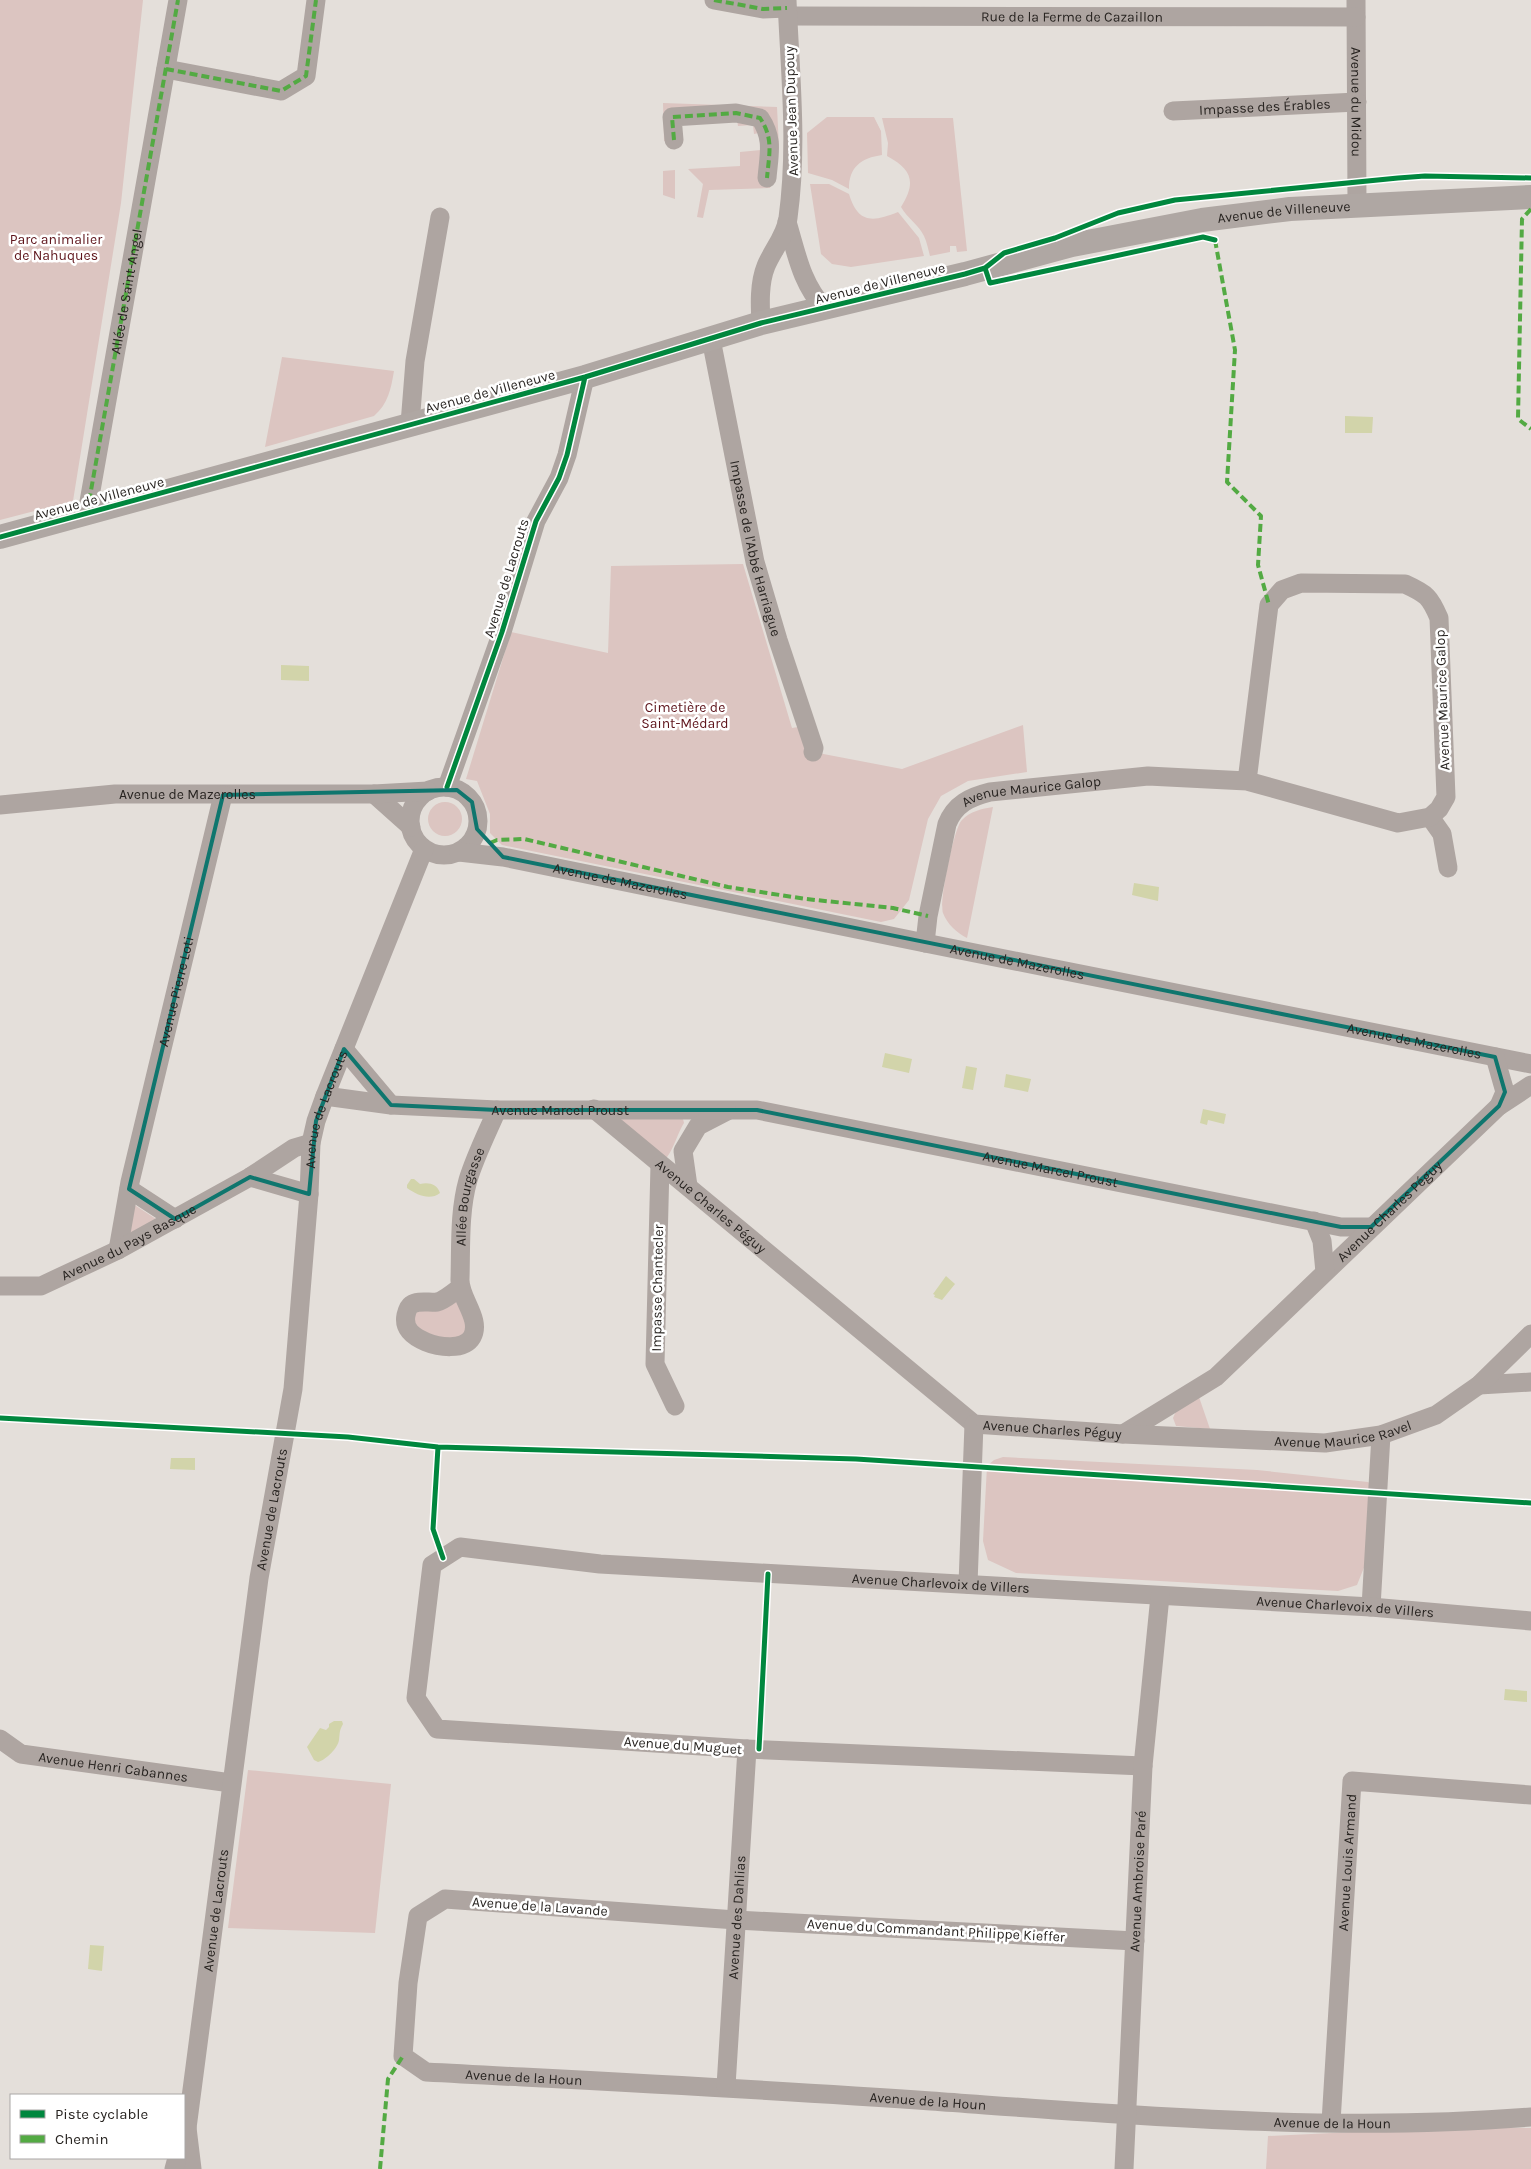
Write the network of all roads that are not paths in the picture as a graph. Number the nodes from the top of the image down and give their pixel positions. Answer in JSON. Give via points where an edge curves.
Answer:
{"nodes":[{"id":1,"x":178,"y":0,"type":"edge"},
{"id":2,"x":316,"y":0,"type":"edge"},
{"id":3,"x":714,"y":0,"type":"edge"},
{"id":4,"x":787,"y":8,"type":"edge"},
{"id":5,"x":1356,"y":8,"type":"edge"},
{"id":6,"x":166,"y":69,"type":"junction"},
{"id":7,"x":1357,"y":102,"type":"junction"},
{"id":8,"x":1173,"y":112,"type":"dead end"},
{"id":9,"x":674,"y":140,"type":"dead end"},
{"id":10,"x":767,"y":178,"type":"dead end"},
{"id":11,"x":1531,"y":197,"type":"edge"},
{"id":12,"x":1357,"y":204,"type":"junction"},
{"id":13,"x":440,"y":217,"type":"dead end"},
{"id":14,"x":787,"y":222,"type":"junction"},
{"id":15,"x":824,"y":308,"type":"junction"},
{"id":16,"x":761,"y":323,"type":"junction"},
{"id":17,"x":711,"y":339,"type":"junction"},
{"id":18,"x":585,"y":377,"type":"junction"},
{"id":19,"x":410,"y":424,"type":"junction"},
{"id":20,"x":87,"y":513,"type":"junction"},
{"id":21,"x":0,"y":537,"type":"edge"},
{"id":22,"x":813,"y":752,"type":"dead end"},
{"id":23,"x":1247,"y":781,"type":"junction"},
{"id":24,"x":447,"y":788,"type":"junction"},
{"id":25,"x":428,"y":791,"type":"junction"},
{"id":26,"x":374,"y":794,"type":"junction"},
{"id":27,"x":223,"y":795,"type":"junction"},
{"id":28,"x":0,"y":805,"type":"edge"},
{"id":29,"x":1430,"y":817,"type":"junction"},
{"id":30,"x":411,"y":827,"type":"junction"},
{"id":31,"x":477,"y":829,"type":"junction"},
{"id":32,"x":424,"y":849,"type":"junction"},
{"id":33,"x":459,"y":852,"type":"junction"},
{"id":34,"x":504,"y":857,"type":"junction"},
{"id":35,"x":1448,"y":868,"type":"dead end"},
{"id":36,"x":925,"y":943,"type":"junction"},
{"id":37,"x":344,"y":1049,"type":"junction"},
{"id":38,"x":1495,"y":1057,"type":"junction"},
{"id":39,"x":1531,"y":1064,"type":"edge"},
{"id":40,"x":1531,"y":1085,"type":"edge"},
{"id":41,"x":325,"y":1096,"type":"junction"},
{"id":42,"x":391,"y":1105,"type":"junction"},
{"id":43,"x":1499,"y":1106,"type":"junction"},
{"id":44,"x":594,"y":1109,"type":"junction"},
{"id":45,"x":730,"y":1109,"type":"junction"},
{"id":46,"x":497,"y":1110,"type":"junction"},
{"id":47,"x":311,"y":1143,"type":"junction"},
{"id":48,"x":660,"y":1166,"type":"junction"},
{"id":49,"x":250,"y":1177,"type":"junction"},
{"id":50,"x":688,"y":1186,"type":"junction"},
{"id":51,"x":129,"y":1189,"type":"junction"},
{"id":52,"x":309,"y":1194,"type":"junction"},
{"id":53,"x":174,"y":1219,"type":"junction"},
{"id":54,"x":1314,"y":1221,"type":"junction"},
{"id":55,"x":1371,"y":1227,"type":"junction"},
{"id":56,"x":118,"y":1250,"type":"junction"},
{"id":57,"x":1325,"y":1272,"type":"junction"},
{"id":58,"x":0,"y":1286,"type":"edge"},
{"id":59,"x":460,"y":1288,"type":"dead end"},
{"id":60,"x":1531,"y":1334,"type":"edge"},
{"id":61,"x":1531,"y":1382,"type":"edge"},
{"id":62,"x":1479,"y":1385,"type":"junction"},
{"id":63,"x":675,"y":1406,"type":"dead end"},
{"id":64,"x":974,"y":1424,"type":"junction"},
{"id":65,"x":1123,"y":1434,"type":"junction"},
{"id":66,"x":1381,"y":1436,"type":"junction"},
{"id":67,"x":968,"y":1584,"type":"junction"},
{"id":68,"x":1160,"y":1596,"type":"junction"},
{"id":69,"x":1372,"y":1607,"type":"junction"},
{"id":70,"x":1531,"y":1621,"type":"edge"},
{"id":71,"x":423,"y":1642,"type":"joint"},
{"id":72,"x":0,"y":1739,"type":"edge"},
{"id":73,"x":747,"y":1749,"type":"junction"},
{"id":74,"x":1143,"y":1766,"type":"junction"},
{"id":75,"x":231,"y":1783,"type":"junction"},
{"id":76,"x":1531,"y":1795,"type":"edge"},
{"id":77,"x":736,"y":1920,"type":"junction"},
{"id":78,"x":1135,"y":1941,"type":"junction"},
{"id":79,"x":408,"y":1983,"type":"joint"},
{"id":80,"x":726,"y":2086,"type":"junction"},
{"id":81,"x":1127,"y":2114,"type":"junction"},
{"id":82,"x":1531,"y":2117,"type":"edge"},
{"id":83,"x":1331,"y":2122,"type":"junction"},
{"id":84,"x":185,"y":2133,"type":"edge"},
{"id":85,"x":192,"y":2169,"type":"edge"},
{"id":86,"x":1124,"y":2169,"type":"edge"}],
"edges":[{"from":1,"to":6,"type":"street","name":"Allée de Saint-Angel"},
{"from":2,"to":6,"type":"street","via":[[306,76],[281,91]]},
{"from":3,"to":4,"type":"street","name":"Rue de la Ferme de Cazaillon","via":[[763,9]]},
{"from":4,"to":5,"type":"street","name":"Rue de la Ferme de Cazaillon"},
{"from":4,"to":14,"type":"street","name":"Avenue Jean Dupouy","via":[[794,123],[793,178]]},
{"from":5,"to":7,"type":"street","name":"Avenue du Midou"},
{"from":6,"to":20,"type":"street","name":"Allée de Saint-Angel"},
{"from":7,"to":8,"type":"street","name":"Impasse des Érables"},
{"from":7,"to":12,"type":"street","name":"Avenue du Midou"},
{"from":9,"to":10,"type":"street","via":[[672,117],[736,113],[760,118],[768,130],[770,147]]},
{"from":11,"to":12,"type":"main road","name":"Avenue de Villeneuve"},
{"from":12,"to":15,"type":"main road","name":"Avenue de Villeneuve","via":[[1218,218],[1106,237]]},
{"from":13,"to":19,"type":"street","via":[[415,361]]},
{"from":14,"to":15,"type":"street","name":"Avenue Jean Dupouy","via":[[805,282]]},
{"from":14,"to":16,"type":"street","name":"Avenue Jean Dupouy","via":[[765,268],[760,299]]},
{"from":15,"to":16,"type":"main road","name":"Avenue de Villeneuve"},
{"from":16,"to":17,"type":"main road","name":"Avenue de Villeneuve"},
{"from":17,"to":18,"type":"main road","name":"Avenue de Villeneuve"},
{"from":17,"to":22,"type":"street","name":"Impasse de l'Abbé Harriague","via":[[755,562]]},
{"from":18,"to":19,"type":"main road","name":"Avenue de Villeneuve"},
{"from":18,"to":24,"type":"street","name":"Avenue de Lacrouts","via":[[567,455],[536,521],[502,632]]},
{"from":19,"to":20,"type":"main road","name":"Avenue de Villeneuve"},
{"from":20,"to":21,"type":"main road","name":"Avenue de Villeneuve"},
{"from":23,"to":29,"type":"street","name":"Avenue Maurice Galop","via":[[1398,823]]},
{"from":23,"to":29,"type":"street","name":"Avenue Maurice Galop","via":[[1269,605],[1282,590],[1301,583],[1405,584],[1431,600],[1439,618],[1446,796]]},
{"from":23,"to":36,"type":"street","name":"Avenue Maurice Galop","via":[[1148,776],[990,792],[970,798],[952,812],[947,824]]},
{"from":24,"to":25,"type":"street"},
{"from":24,"to":31,"type":"street","via":[[457,790],[472,802],[478,820]]},
{"from":25,"to":26,"type":"street","name":"Avenue de Mazerolles"},
{"from":25,"to":30,"type":"street","via":[[412,810]]},
{"from":26,"to":27,"type":"street","name":"Avenue de Mazerolles"},
{"from":26,"to":30,"type":"street"},
{"from":27,"to":28,"type":"street","name":"Avenue de Mazerolles","via":[[115,794]]},
{"from":27,"to":51,"type":"street","name":"Avenue Pierre Loti"},
{"from":29,"to":35,"type":"street","via":[[1442,834]]},
{"from":30,"to":32,"type":"street"},
{"from":31,"to":33,"type":"street","via":[[471,843]]},
{"from":31,"to":34,"type":"street"},
{"from":32,"to":33,"type":"street","via":[[441,855]]},
{"from":32,"to":37,"type":"street","name":"Avenue de Lacrouts"},
{"from":33,"to":34,"type":"street","name":"Avenue de Mazerolles"},
{"from":34,"to":36,"type":"street","name":"Avenue de Mazerolles"},
{"from":36,"to":38,"type":"street","name":"Avenue de Mazerolles"},
{"from":37,"to":41,"type":"street","name":"Avenue de Lacrouts"},
{"from":37,"to":42,"type":"street"},
{"from":38,"to":39,"type":"street","name":"Avenue de Mazerolles"},
{"from":38,"to":43,"type":"street","via":[[1505,1092]]},
{"from":40,"to":43,"type":"street","name":"Avenue Charles Péguy"},
{"from":41,"to":42,"type":"street","name":"Avenue Marcel Proust"},
{"from":41,"to":47,"type":"street","name":"Avenue de Lacrouts"},
{"from":42,"to":46,"type":"street","name":"Avenue Marcel Proust"},
{"from":43,"to":55,"type":"street","name":"Avenue Charles Péguy"},
{"from":44,"to":45,"type":"street","name":"Avenue Marcel Proust"},
{"from":44,"to":46,"type":"street","name":"Avenue Marcel Proust"},
{"from":44,"to":48,"type":"street","name":"Avenue Charles Péguy"},
{"from":45,"to":50,"type":"street","via":[[698,1126],[683,1151]]},
{"from":45,"to":54,"type":"street","name":"Avenue Marcel Proust","via":[[757,1110]]},
{"from":46,"to":59,"type":"street","name":"Allée Bourgasse","via":[[468,1180],[461,1228]]},
{"from":47,"to":49,"type":"street","name":"Avenue du Pays Basque","via":[[294,1148]]},
{"from":47,"to":52,"type":"street","name":"Avenue de Lacrouts"},
{"from":48,"to":50,"type":"street","name":"Avenue Charles Péguy"},
{"from":48,"to":63,"type":"street","name":"Impasse Chantecler","via":[[655,1364]]},
{"from":49,"to":52,"type":"street"},
{"from":49,"to":53,"type":"street","name":"Avenue du Pays Basque"},
{"from":50,"to":64,"type":"street","name":"Avenue Charles Péguy"},
{"from":51,"to":53,"type":"street"},
{"from":51,"to":56,"type":"street","name":"Avenue Pierre Loti"},
{"from":52,"to":75,"type":"street","name":"Avenue de Lacrouts","via":[[293,1389],[259,1578]]},
{"from":53,"to":56,"type":"street","name":"Avenue du Pays Basque"},
{"from":54,"to":55,"type":"street","name":"Avenue Marcel Proust","via":[[1341,1227]]},
{"from":54,"to":57,"type":"street","via":[[1322,1241]]},
{"from":55,"to":57,"type":"street","name":"Avenue Charles Péguy"},
{"from":56,"to":58,"type":"street","name":"Avenue du Pays Basque","via":[[41,1286]]},
{"from":57,"to":65,"type":"street","name":"Avenue Charles Péguy","via":[[1216,1376]]},
{"from":60,"to":62,"type":"street","name":"Avenue Maurice Ravel"},
{"from":61,"to":62,"type":"street"},
{"from":62,"to":66,"type":"street","name":"Avenue Maurice Ravel","via":[[1436,1416]]},
{"from":64,"to":65,"type":"street","name":"Avenue Charles Péguy"},
{"from":64,"to":67,"type":"street"},
{"from":65,"to":66,"type":"street","name":"Avenue Maurice Ravel","via":[[1325,1443]]},
{"from":66,"to":69,"type":"street"},
{"from":67,"to":68,"type":"street","name":"Avenue Charlevoix de Villers"},
{"from":67,"to":71,"type":"street","name":"Avenue Charlevoix de Villers","via":[[600,1564],[460,1547],[432,1565]]},
{"from":68,"to":69,"type":"street","name":"Avenue Charlevoix de Villers"},
{"from":68,"to":74,"type":"street","name":"Avenue Ambroise Paré"},
{"from":69,"to":70,"type":"street","name":"Avenue Charlevoix de Villers"},
{"from":71,"to":73,"type":"street","name":"Avenue du Muguet","via":[[416,1698],[437,1729]]},
{"from":72,"to":75,"type":"street","name":"Avenue Henri Cabannes","via":[[21,1754]]},
{"from":73,"to":74,"type":"street","name":"Avenue du Muguet"},
{"from":73,"to":77,"type":"street","name":"Avenue des Dahlias"},
{"from":74,"to":78,"type":"street","name":"Avenue Ambroise Paré"},
{"from":75,"to":84,"type":"street","name":"Avenue de Lacrouts"},
{"from":76,"to":83,"type":"street","name":"Avenue Louis Armand","via":[[1352,1781]]},
{"from":77,"to":78,"type":"street","name":"Avenue du Commandant Philippe Kieffer"},
{"from":77,"to":79,"type":"street","name":"Avenue de la Lavande","via":[[445,1899],[418,1916]]},
{"from":77,"to":80,"type":"street","name":"Avenue des Dahlias"},
{"from":78,"to":81,"type":"street","name":"Avenue Ambroise Paré"},
{"from":79,"to":80,"type":"street","name":"Avenue de la Houn","via":[[403,2056],[426,2072]]},
{"from":80,"to":81,"type":"street","name":"Avenue de la Houn"},
{"from":81,"to":83,"type":"street","name":"Avenue de la Houn"},
{"from":81,"to":86,"type":"street","name":"Avenue Ambroise Paré"},
{"from":82,"to":83,"type":"street","name":"Avenue de la Houn","via":[[1481,2121]]},
{"from":84,"to":85,"type":"street","name":"Avenue de Lacrouts"}]}
